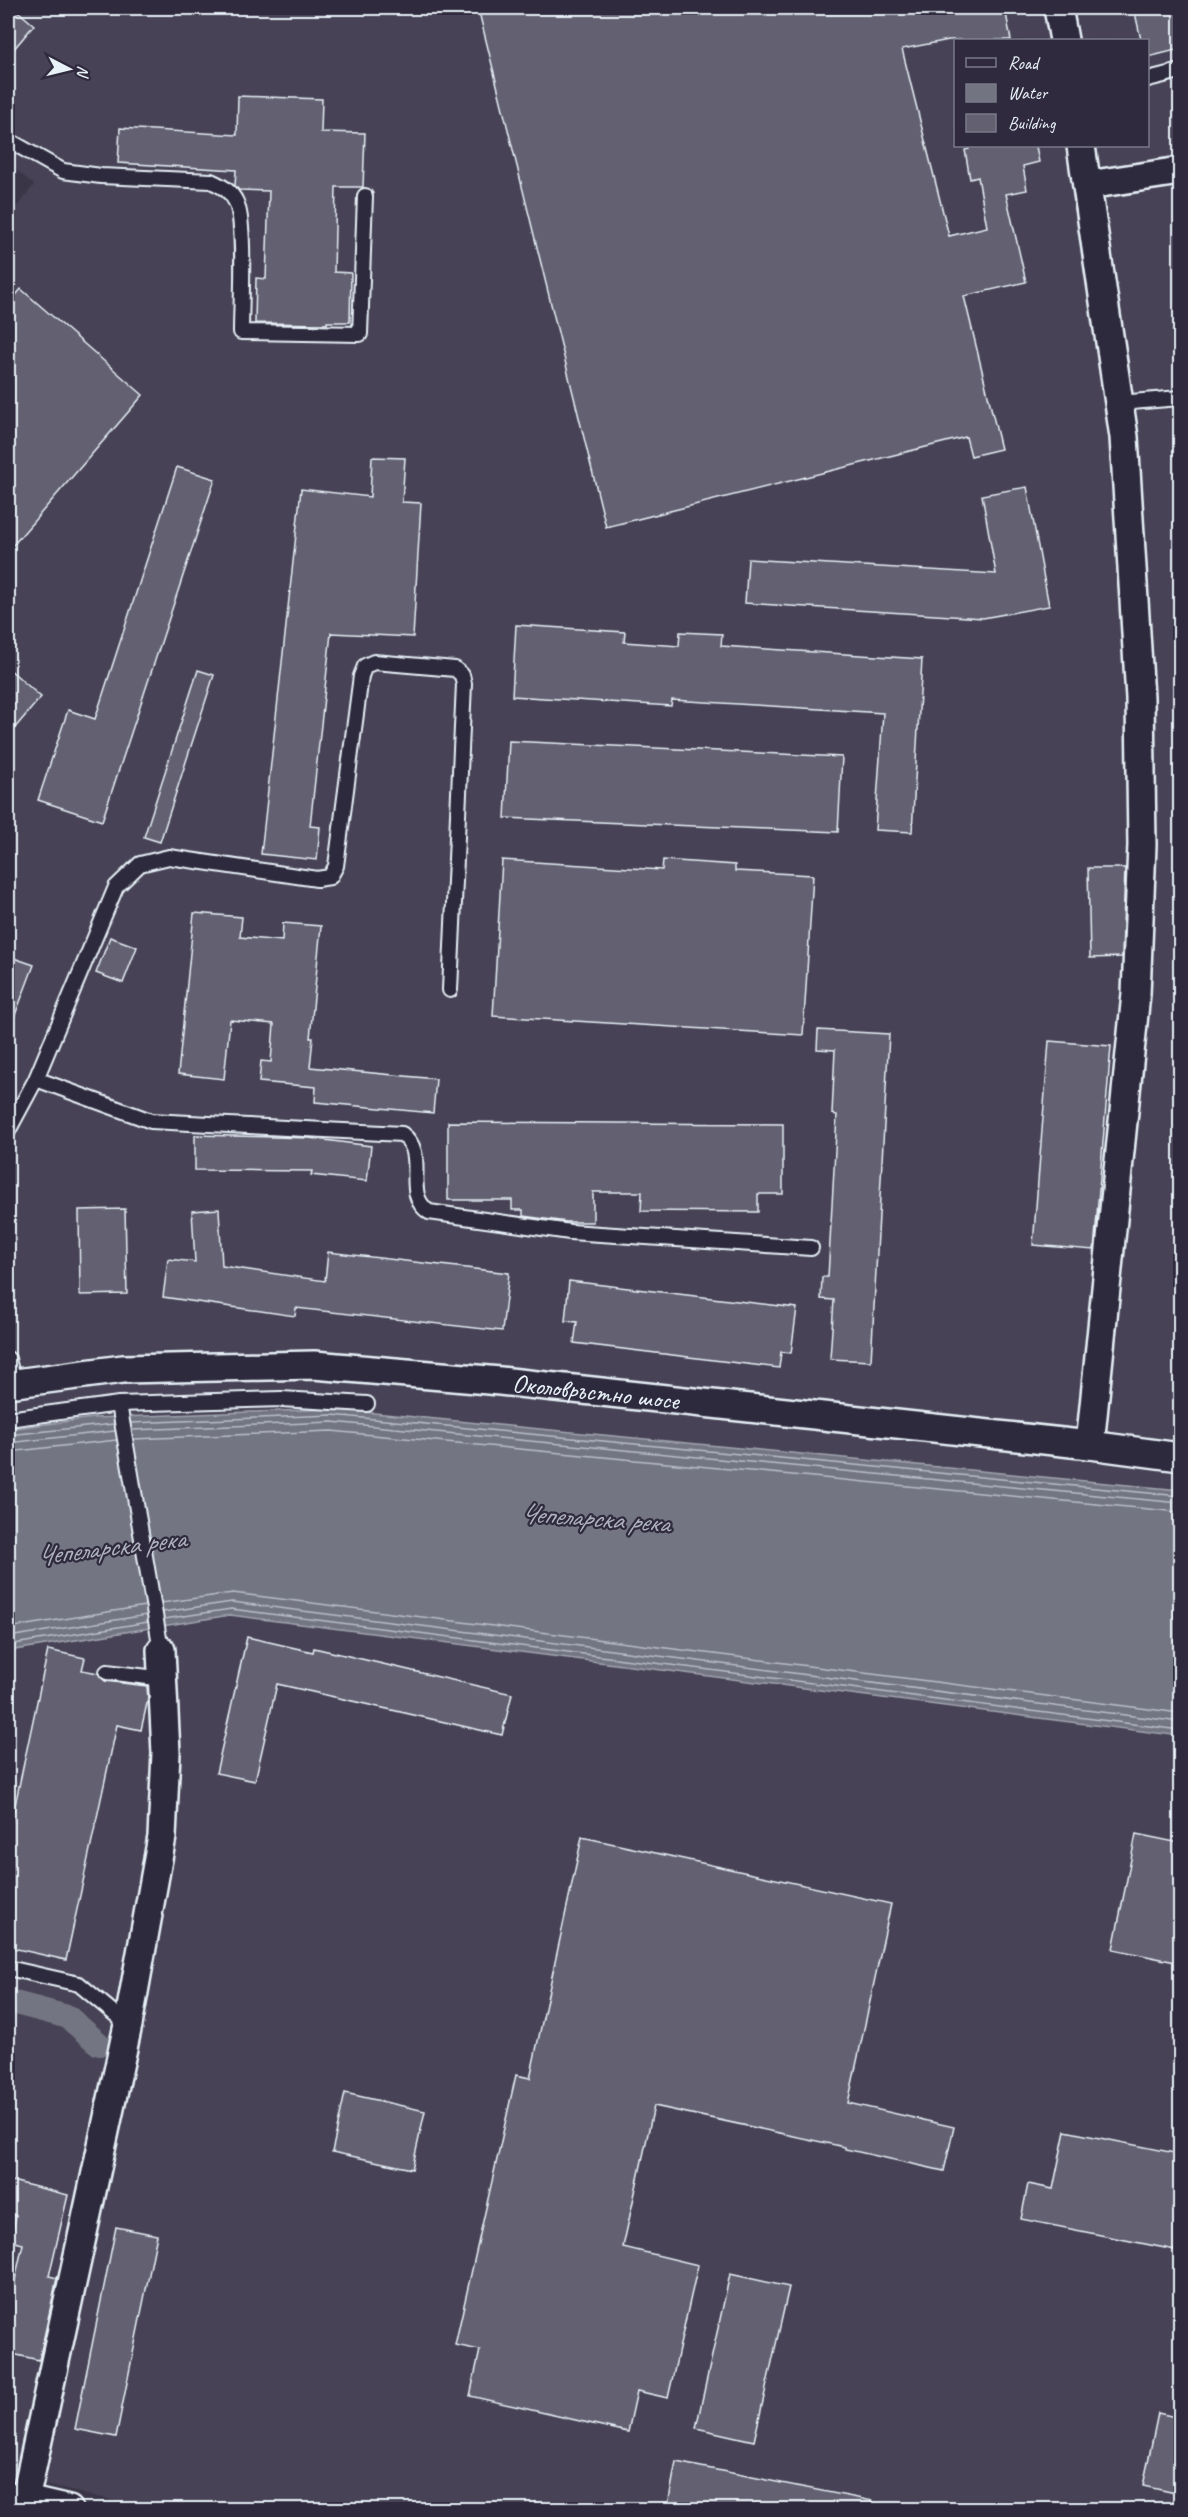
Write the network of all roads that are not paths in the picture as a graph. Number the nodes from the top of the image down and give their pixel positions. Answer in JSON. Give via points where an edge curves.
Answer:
{"nodes":[{"id":1,"x":1058,"y":8,"type":"edge"},
{"id":2,"x":1064,"y":39,"type":"edge"},
{"id":3,"x":1180,"y":71,"type":"edge"},
{"id":4,"x":1149,"y":79,"type":"edge"},
{"id":5,"x":8,"y":140,"type":"edge"},
{"id":6,"x":1081,"y":147,"type":"edge"},
{"id":7,"x":1180,"y":171,"type":"edge"},
{"id":8,"x":1088,"y":185,"type":"junction"},
{"id":9,"x":365,"y":196,"type":"dead end"},
{"id":10,"x":1180,"y":398,"type":"edge"},
{"id":11,"x":1119,"y":403,"type":"junction"},
{"id":12,"x":450,"y":990,"type":"dead end"},
{"id":13,"x":36,"y":1079,"type":"junction"},
{"id":14,"x":8,"y":1131,"type":"edge"},
{"id":15,"x":811,"y":1248,"type":"dead end"},
{"id":16,"x":10,"y":1376,"type":"edge"},
{"id":17,"x":119,"y":1404,"type":"junction"},
{"id":18,"x":367,"y":1404,"type":"dead end"},
{"id":19,"x":8,"y":1419,"type":"edge"},
{"id":20,"x":1090,"y":1445,"type":"junction"},
{"id":21,"x":1180,"y":1457,"type":"edge"},
{"id":22,"x":161,"y":1650,"type":"joint"},
{"id":23,"x":107,"y":1672,"type":"dead end"},
{"id":24,"x":164,"y":1679,"type":"junction"},
{"id":25,"x":8,"y":1968,"type":"edge"},
{"id":26,"x":128,"y":2025,"type":"junction"},
{"id":27,"x":16,"y":2498,"type":"edge"},
{"id":28,"x":69,"y":2510,"type":"edge"}],
"edges":[{"from":1,"to":2,"type":"street"},
{"from":3,"to":4,"type":"lane"},
{"from":5,"to":9,"type":"lane","via":[[63,171],[212,181],[226,188],[236,202],[241,221],[241,332],[360,334]]},
{"from":6,"to":8,"type":"street"},
{"from":7,"to":8,"type":"street"},
{"from":8,"to":11,"type":"street"},
{"from":10,"to":11,"type":"lane"},
{"from":11,"to":20,"type":"street","via":[[1140,698],[1142,845],[1136,994]]},
{"from":12,"to":13,"type":"lane","via":[[462,675],[455,669],[374,662],[365,666],[361,676],[336,866],[330,877],[317,879],[169,857],[140,864],[116,887]]},
{"from":13,"to":14,"type":"lane"},
{"from":13,"to":15,"type":"lane","via":[[151,1121],[402,1134],[415,1149],[417,1198],[429,1212],[570,1232]]},
{"from":16,"to":20,"type":"street","name":"Околовръстно шосе","via":[[314,1365]]},
{"from":17,"to":18,"type":"lane","via":[[281,1399]]},
{"from":17,"to":19,"type":"lane"},
{"from":17,"to":22,"type":"lane"},
{"from":20,"to":21,"type":"street","name":"Околовръстно шосе"},
{"from":22,"to":24,"type":"street"},
{"from":23,"to":24,"type":"lane"},
{"from":24,"to":26,"type":"street","via":[[162,1837]]},
{"from":25,"to":26,"type":"lane","via":[[79,1984]]},
{"from":26,"to":27,"type":"street"},
{"from":27,"to":28,"type":"street"}]}
